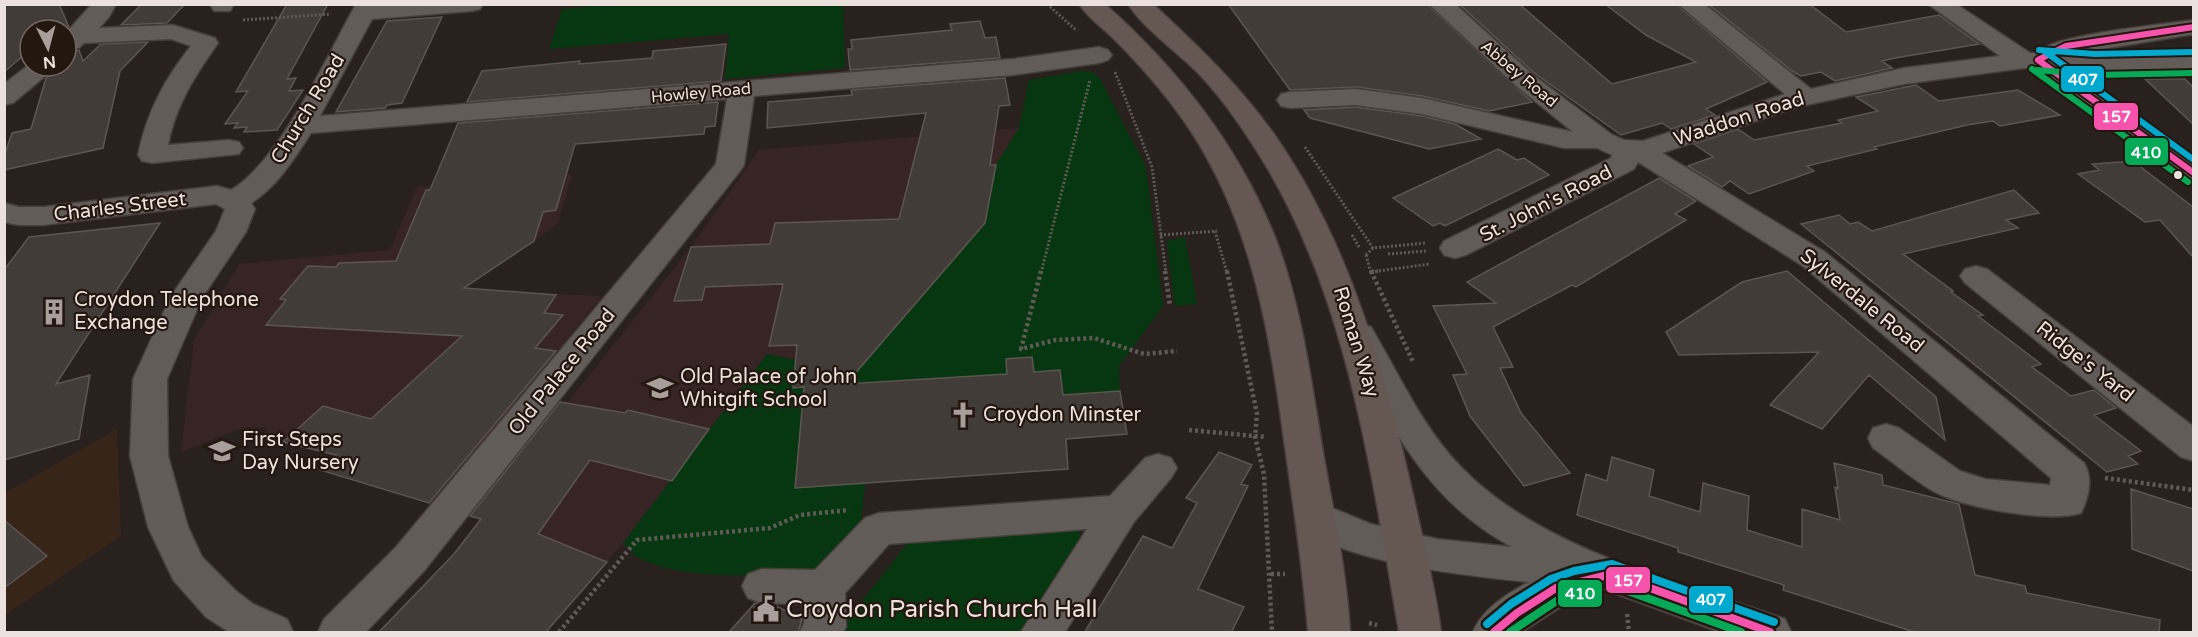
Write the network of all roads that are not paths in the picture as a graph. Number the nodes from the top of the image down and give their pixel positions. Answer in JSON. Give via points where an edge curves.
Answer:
{"nodes":[{"id":1,"x":104,"y":4,"type":"edge"},
{"id":2,"x":472,"y":4,"type":"edge"},
{"id":3,"x":1090,"y":4,"type":"edge"},
{"id":4,"x":1139,"y":4,"type":"edge"},
{"id":5,"x":1440,"y":4,"type":"edge"},
{"id":6,"x":1689,"y":4,"type":"edge"},
{"id":7,"x":1939,"y":4,"type":"edge"},
{"id":8,"x":367,"y":8,"type":"edge"},
{"id":9,"x":2193,"y":27,"type":"edge"},
{"id":10,"x":78,"y":35,"type":"edge"},
{"id":11,"x":78,"y":40,"type":"edge"},
{"id":12,"x":1099,"y":55,"type":"road end"},
{"id":13,"x":2031,"y":60,"type":"junction"},
{"id":14,"x":2193,"y":62,"type":"edge"},
{"id":15,"x":29,"y":78,"type":"edge"},
{"id":16,"x":742,"y":89,"type":"junction"},
{"id":17,"x":4,"y":97,"type":"edge"},
{"id":18,"x":1805,"y":97,"type":"junction"},
{"id":19,"x":1290,"y":100,"type":"dead end"},
{"id":20,"x":302,"y":126,"type":"junction"},
{"id":21,"x":1622,"y":147,"type":"junction"},
{"id":22,"x":229,"y":148,"type":"dead end"},
{"id":23,"x":2193,"y":173,"type":"edge"},
{"id":24,"x":236,"y":200,"type":"junction"},
{"id":25,"x":17,"y":214,"type":"edge"},
{"id":26,"x":4,"y":234,"type":"edge"},
{"id":27,"x":1439,"y":252,"type":"road end"},
{"id":28,"x":1976,"y":276,"type":"dead end"},
{"id":29,"x":1351,"y":320,"type":"junction"},
{"id":30,"x":1886,"y":438,"type":"dead end"},
{"id":31,"x":2193,"y":447,"type":"edge"},
{"id":32,"x":1158,"y":468,"type":"dead end"},
{"id":33,"x":1120,"y":512,"type":"junction"},
{"id":34,"x":1315,"y":518,"type":"junction"},
{"id":35,"x":1404,"y":549,"type":"junction"},
{"id":36,"x":1612,"y":574,"type":"junction"},
{"id":37,"x":762,"y":586,"type":"dead end"},
{"id":38,"x":824,"y":588,"type":"junction"},
{"id":39,"x":272,"y":633,"type":"edge"},
{"id":40,"x":339,"y":633,"type":"edge"},
{"id":41,"x":821,"y":633,"type":"edge"},
{"id":42,"x":1042,"y":633,"type":"edge"},
{"id":43,"x":1329,"y":633,"type":"edge"},
{"id":44,"x":1420,"y":633,"type":"edge"},
{"id":45,"x":1494,"y":633,"type":"edge"},
{"id":46,"x":1770,"y":633,"type":"edge"}],
"edges":[{"from":1,"to":10,"type":"street"},
{"from":2,"to":8,"type":"street"},
{"from":3,"to":34,"type":"main road","via":[[1174,88],[1211,139],[1263,246],[1288,348]]},
{"from":4,"to":29,"type":"main road","name":"Roman Way","via":[[1219,81],[1248,117],[1295,190],[1335,274]]},
{"from":5,"to":21,"type":"street","name":"Abbey Road","via":[[1523,79]]},
{"from":6,"to":18,"type":"street"},
{"from":7,"to":13,"type":"street"},
{"from":8,"to":20,"type":"street","name":"Church Road"},
{"from":9,"to":13,"type":"street","via":[[2066,46]]},
{"from":11,"to":22,"type":"street","via":[[173,32],[206,42],[171,89],[158,122],[152,155]]},
{"from":12,"to":16,"type":"street","name":"Howley Road","via":[[1013,67]]},
{"from":13,"to":14,"type":"street","name":"Waddon Road","via":[[2095,65]]},
{"from":13,"to":18,"type":"street","name":"Waddon Road","via":[[1904,76]]},
{"from":13,"to":23,"type":"street"},
{"from":15,"to":17,"type":"street"},
{"from":16,"to":20,"type":"street","name":"Howley Road"},
{"from":16,"to":40,"type":"street","name":"Old Palace Road","via":[[730,165],[410,559]]},
{"from":18,"to":21,"type":"street","name":"Waddon Road"},
{"from":19,"to":21,"type":"street","name":"Waddon Road","via":[[1356,97],[1422,106],[1564,140]]},
{"from":20,"to":24,"type":"street","name":"Church Road","via":[[274,167],[255,188]]},
{"from":21,"to":27,"type":"street","name":"St. John's Road","via":[[1624,163]]},
{"from":21,"to":30,"type":"street","name":"Sylverdale Road","via":[[1814,259],[2071,473],[2067,502],[1984,494],[1947,481]]},
{"from":24,"to":25,"type":"street","name":"Charles Street","via":[[217,195]]},
{"from":24,"to":39,"type":"street","via":[[240,210],[231,232],[187,297],[150,379],[149,456],[168,527],[188,569],[238,617]]},
{"from":25,"to":26,"type":"street"},
{"from":28,"to":31,"type":"street","name":"Ridge's Yard"},
{"from":29,"to":35,"type":"main road","name":"Roman Way","via":[[1382,436]]},
{"from":29,"to":36,"type":"street","via":[[1423,445],[1449,478],[1472,500],[1511,526]]},
{"from":32,"to":33,"type":"street"},
{"from":33,"to":38,"type":"street","via":[[879,529]]},
{"from":33,"to":42,"type":"street"},
{"from":34,"to":35,"type":"street"},
{"from":34,"to":43,"type":"main road"},
{"from":35,"to":36,"type":"street","via":[[1437,556]]},
{"from":35,"to":44,"type":"main road","name":"Roman Way"},
{"from":36,"to":45,"type":"street","via":[[1556,588]]},
{"from":36,"to":46,"type":"street"},
{"from":37,"to":38,"type":"street"},
{"from":38,"to":41,"type":"street","via":[[825,627]]}]}
